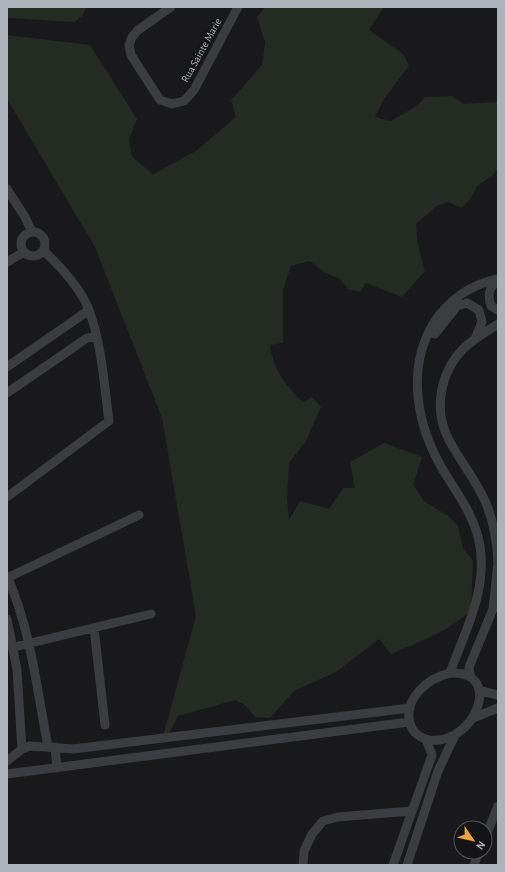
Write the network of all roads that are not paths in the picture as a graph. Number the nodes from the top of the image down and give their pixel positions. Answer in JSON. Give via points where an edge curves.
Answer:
{"nodes":[{"id":1,"x":171,"y":7,"type":"edge"},
{"id":2,"x":238,"y":7,"type":"edge"},
{"id":3,"x":7,"y":189,"type":"edge"},
{"id":4,"x":32,"y":232,"type":"junction"},
{"id":5,"x":43,"y":250,"type":"junction"},
{"id":6,"x":24,"y":252,"type":"junction"},
{"id":7,"x":7,"y":262,"type":"edge"},
{"id":8,"x":498,"y":278,"type":"edge"},
{"id":9,"x":498,"y":282,"type":"edge"},
{"id":10,"x":89,"y":310,"type":"junction"},
{"id":11,"x":498,"y":310,"type":"edge"},
{"id":12,"x":498,"y":324,"type":"edge"},
{"id":13,"x":96,"y":337,"type":"junction"},
{"id":14,"x":475,"y":339,"type":"junction"},
{"id":15,"x":419,"y":361,"type":"junction"},
{"id":16,"x":7,"y":367,"type":"edge"},
{"id":17,"x":7,"y":393,"type":"edge"},
{"id":18,"x":7,"y":497,"type":"edge"},
{"id":19,"x":139,"y":515,"type":"dead end"},
{"id":20,"x":498,"y":563,"type":"edge"},
{"id":21,"x":7,"y":577,"type":"edge"},
{"id":22,"x":495,"y":610,"type":"edge"},
{"id":23,"x":151,"y":614,"type":"dead end"},
{"id":24,"x":7,"y":619,"type":"edge"},
{"id":25,"x":94,"y":628,"type":"junction"},
{"id":26,"x":29,"y":644,"type":"junction"},
{"id":27,"x":14,"y":647,"type":"junction"},
{"id":28,"x":450,"y":673,"type":"junction"},
{"id":29,"x":470,"y":676,"type":"junction"},
{"id":30,"x":481,"y":691,"type":"junction"},
{"id":31,"x":498,"y":695,"type":"edge"},
{"id":32,"x":410,"y":708,"type":"junction"},
{"id":33,"x":498,"y":708,"type":"edge"},
{"id":34,"x":474,"y":718,"type":"junction"},
{"id":35,"x":409,"y":722,"type":"junction"},
{"id":36,"x":105,"y":725,"type":"dead end"},
{"id":37,"x":455,"y":735,"type":"junction"},
{"id":38,"x":426,"y":739,"type":"junction"},
{"id":39,"x":52,"y":747,"type":"junction"},
{"id":40,"x":19,"y":753,"type":"junction"},
{"id":41,"x":7,"y":761,"type":"edge"},
{"id":42,"x":57,"y":768,"type":"junction"},
{"id":43,"x":19,"y":772,"type":"junction"},
{"id":44,"x":7,"y":774,"type":"edge"},
{"id":45,"x":498,"y":806,"type":"edge"},
{"id":46,"x":412,"y":811,"type":"junction"},
{"id":47,"x":492,"y":820,"type":"edge"},
{"id":48,"x":303,"y":865,"type":"edge"},
{"id":49,"x":393,"y":865,"type":"edge"},
{"id":50,"x":407,"y":865,"type":"edge"}],
"edges":[{"from":1,"to":2,"type":"street","name":"Rua Sainte Marie","via":[[138,30],[129,45],[131,55],[160,100],[172,104],[184,101],[194,90]]},
{"from":3,"to":4,"type":"street","via":[[26,217]]},
{"from":4,"to":5,"type":"street","via":[[42,236],[45,242]]},
{"from":4,"to":6,"type":"street","via":[[25,235],[22,241]]},
{"from":5,"to":6,"type":"street","via":[[34,256]]},
{"from":5,"to":10,"type":"street","via":[[68,275]]},
{"from":6,"to":7,"type":"street"},
{"from":8,"to":15,"type":"street","via":[[470,288],[448,306],[429,331]]},
{"from":9,"to":11,"type":"street","via":[[489,290],[491,306]]},
{"from":10,"to":13,"type":"street"},
{"from":10,"to":16,"type":"street"},
{"from":12,"to":14,"type":"street"},
{"from":13,"to":17,"type":"street","via":[[87,338]]},
{"from":13,"to":18,"type":"street","via":[[110,421]]},
{"from":14,"to":15,"type":"street","via":[[482,322],[479,310],[466,303],[457,306],[439,327]]},
{"from":14,"to":20,"type":"street","via":[[459,354],[446,375],[440,412],[449,439],[486,503],[494,527]]},
{"from":15,"to":28,"type":"street","via":[[417,392],[425,430],[443,470],[469,511],[477,533],[481,556],[481,580],[476,604]]},
{"from":19,"to":21,"type":"street"},
{"from":20,"to":22,"type":"street"},
{"from":21,"to":26,"type":"street","via":[[18,603]]},
{"from":22,"to":29,"type":"street","via":[[469,667]]},
{"from":23,"to":25,"type":"street"},
{"from":24,"to":27,"type":"street"},
{"from":25,"to":26,"type":"street"},
{"from":25,"to":36,"type":"street"},
{"from":26,"to":27,"type":"street"},
{"from":26,"to":39,"type":"street"},
{"from":27,"to":40,"type":"street","via":[[19,694]]},
{"from":28,"to":29,"type":"street"},
{"from":28,"to":32,"type":"street","via":[[435,678],[422,688]]},
{"from":29,"to":30,"type":"street"},
{"from":30,"to":31,"type":"street"},
{"from":30,"to":34,"type":"street","via":[[480,704]]},
{"from":32,"to":35,"type":"street"},
{"from":32,"to":39,"type":"street","via":[[73,749]]},
{"from":33,"to":34,"type":"street"},
{"from":34,"to":37,"type":"street"},
{"from":35,"to":38,"type":"street","via":[[415,733]]},
{"from":35,"to":42,"type":"street"},
{"from":37,"to":38,"type":"street","via":[[440,740]]},
{"from":37,"to":50,"type":"street","via":[[438,770]]},
{"from":38,"to":46,"type":"street","via":[[432,755]]},
{"from":39,"to":40,"type":"street","via":[[34,745]]},
{"from":39,"to":42,"type":"street"},
{"from":40,"to":41,"type":"street"},
{"from":40,"to":43,"type":"street","via":[[15,768]]},
{"from":42,"to":43,"type":"street"},
{"from":43,"to":44,"type":"street"},
{"from":45,"to":47,"type":"street"},
{"from":46,"to":48,"type":"street","via":[[338,817],[323,821],[312,834],[304,851]]},
{"from":46,"to":49,"type":"street"}]}
